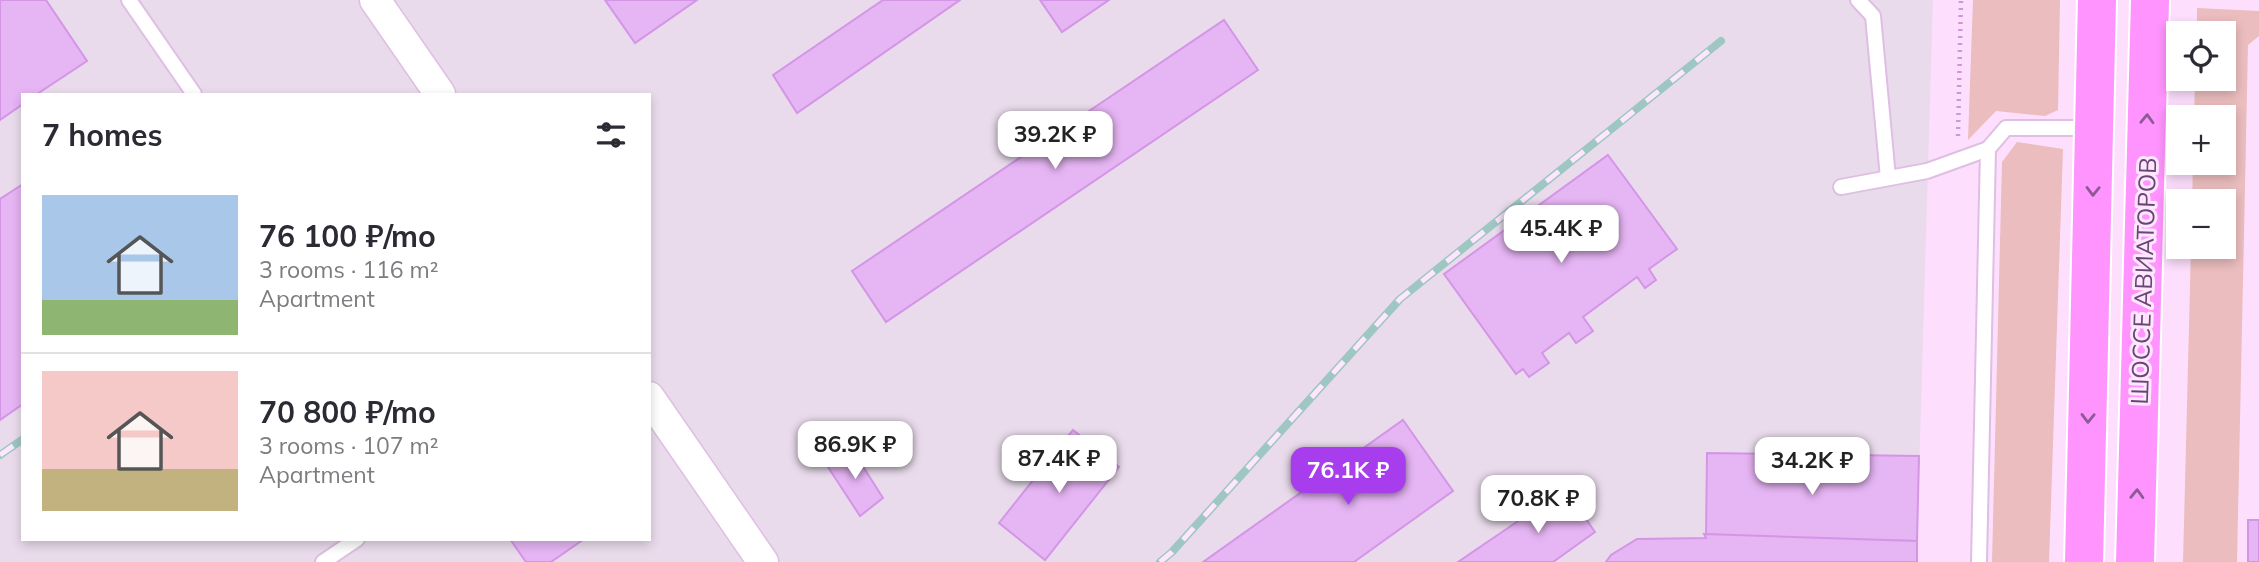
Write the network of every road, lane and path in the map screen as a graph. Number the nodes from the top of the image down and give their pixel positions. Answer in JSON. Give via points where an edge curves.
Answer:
{"nodes":[{"id":1,"x":129,"y":0,"type":"edge"},
{"id":2,"x":375,"y":0,"type":"edge"},
{"id":3,"x":1858,"y":0,"type":"edge"},
{"id":4,"x":1961,"y":0,"type":"edge"},
{"id":5,"x":2097,"y":0,"type":"edge"},
{"id":6,"x":2150,"y":0,"type":"edge"},
{"id":7,"x":193,"y":93,"type":"edge"},
{"id":8,"x":439,"y":93,"type":"edge"},
{"id":9,"x":2094,"y":128,"type":"junction"},
{"id":10,"x":1988,"y":149,"type":"junction"},
{"id":11,"x":1957,"y":160,"type":"junction"},
{"id":12,"x":1888,"y":178,"type":"junction"},
{"id":13,"x":1841,"y":187,"type":"dead end"},
{"id":14,"x":651,"y":400,"type":"edge"},
{"id":15,"x":354,"y":541,"type":"edge"},
{"id":16,"x":323,"y":562,"type":"edge"},
{"id":17,"x":763,"y":562,"type":"edge"},
{"id":18,"x":1979,"y":562,"type":"edge"},
{"id":19,"x":2084,"y":562,"type":"edge"},
{"id":20,"x":2135,"y":562,"type":"edge"}],
"edges":[{"from":1,"to":7,"type":"lane"},
{"from":2,"to":8,"type":"street"},
{"from":3,"to":12,"type":"lane","via":[[1873,16]]},
{"from":4,"to":11,"type":"path"},
{"from":5,"to":9,"type":"main road","name":"ШОССЕ АВИАТОРОВ"},
{"from":20,"to":6,"type":"main road","name":"ШОССЕ АВИАТОРОВ","one_way":true},
{"from":9,"to":10,"type":"lane","via":[[2006,128]]},
{"from":9,"to":19,"type":"main road","name":"ШОССЕ АВИАТОРОВ","one_way":true},
{"from":10,"to":11,"type":"lane"},
{"from":10,"to":18,"type":"lane"},
{"from":11,"to":12,"type":"lane"},
{"from":12,"to":13,"type":"lane"},
{"from":14,"to":17,"type":"street"},
{"from":15,"to":16,"type":"lane"}]}
